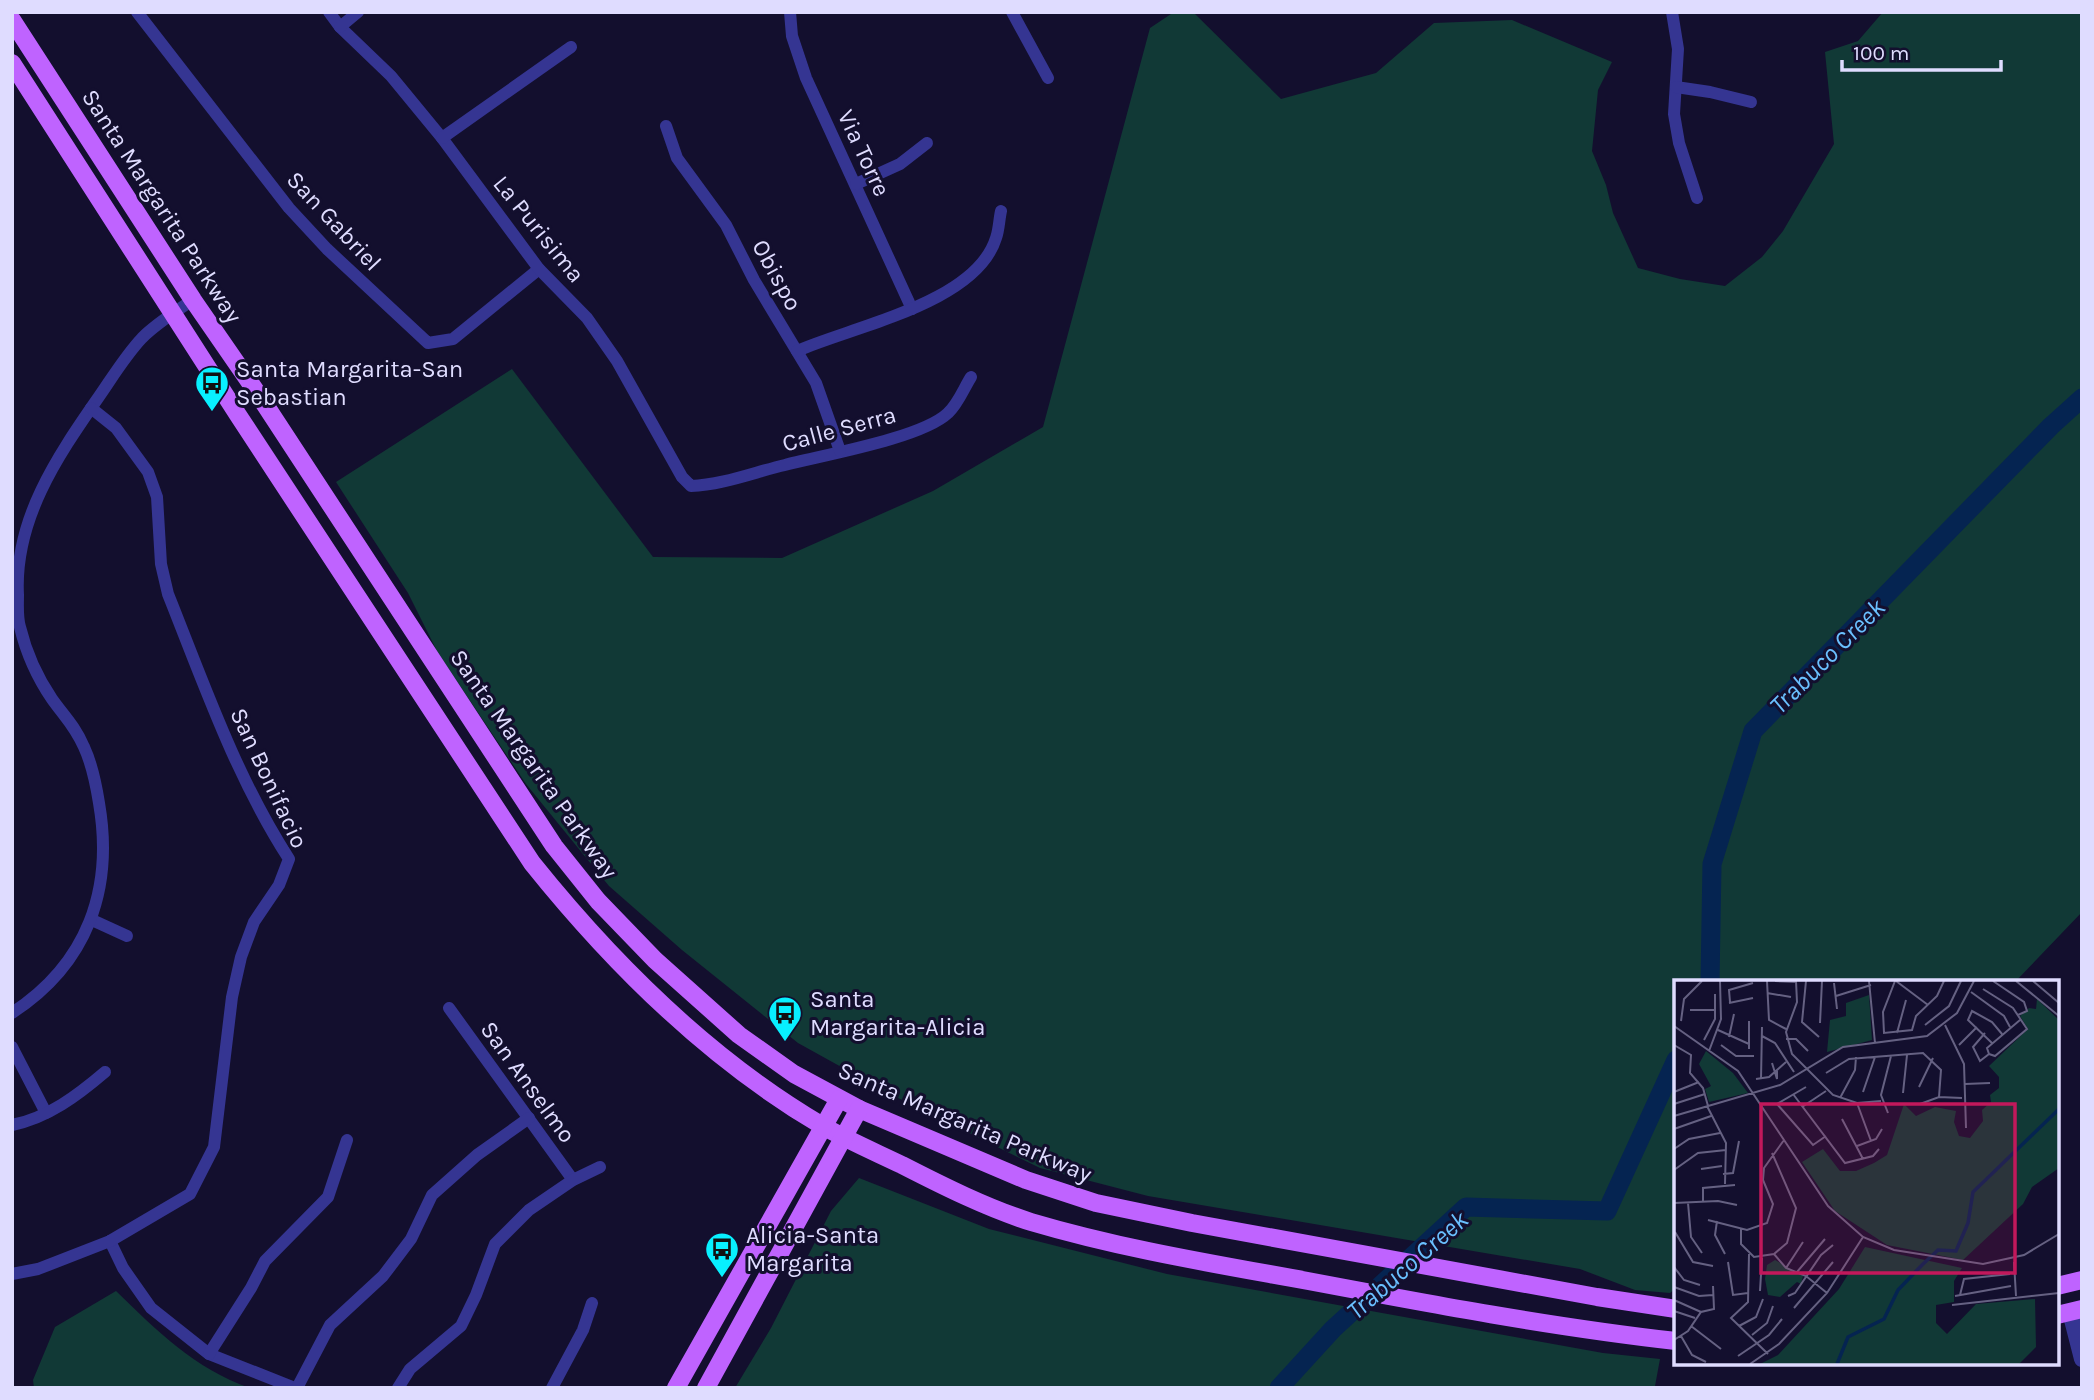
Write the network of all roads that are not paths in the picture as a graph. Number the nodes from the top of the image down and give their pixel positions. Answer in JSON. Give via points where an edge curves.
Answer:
{"nodes":[{"id":1,"x":137,"y":12,"type":"edge"},
{"id":2,"x":329,"y":12,"type":"edge"},
{"id":3,"x":358,"y":12,"type":"edge"},
{"id":4,"x":790,"y":12,"type":"edge"},
{"id":5,"x":1012,"y":12,"type":"edge"},
{"id":6,"x":1672,"y":12,"type":"edge"},
{"id":7,"x":12,"y":20,"type":"edge"},
{"id":8,"x":340,"y":27,"type":"junction"},
{"id":9,"x":571,"y":47,"type":"dead end"},
{"id":10,"x":12,"y":64,"type":"edge"},
{"id":11,"x":1048,"y":78,"type":"dead end"},
{"id":12,"x":1676,"y":88,"type":"junction"},
{"id":13,"x":1751,"y":102,"type":"dead end"},
{"id":14,"x":666,"y":126,"type":"dead end"},
{"id":15,"x":442,"y":138,"type":"junction"},
{"id":16,"x":927,"y":143,"type":"dead end"},
{"id":17,"x":856,"y":184,"type":"junction"},
{"id":18,"x":1697,"y":198,"type":"dead end"},
{"id":19,"x":1001,"y":211,"type":"dead end"},
{"id":20,"x":539,"y":269,"type":"junction"},
{"id":21,"x":193,"y":300,"type":"junction"},
{"id":22,"x":912,"y":309,"type":"junction"},
{"id":23,"x":174,"y":313,"type":"junction"},
{"id":24,"x":797,"y":351,"type":"junction"},
{"id":25,"x":971,"y":377,"type":"dead end"},
{"id":26,"x":91,"y":408,"type":"junction"},
{"id":27,"x":840,"y":451,"type":"junction"},
{"id":28,"x":695,"y":486,"type":"joint"},
{"id":29,"x":92,"y":920,"type":"junction"},
{"id":30,"x":127,"y":936,"type":"dead end"},
{"id":31,"x":449,"y":1008,"type":"dead end"},
{"id":32,"x":12,"y":1013,"type":"edge"},
{"id":33,"x":12,"y":1047,"type":"edge"},
{"id":34,"x":105,"y":1072,"type":"dead end"},
{"id":35,"x":839,"y":1099,"type":"junction"},
{"id":36,"x":859,"y":1108,"type":"junction"},
{"id":37,"x":46,"y":1113,"type":"junction"},
{"id":38,"x":529,"y":1118,"type":"junction"},
{"id":39,"x":12,"y":1125,"type":"edge"},
{"id":40,"x":823,"y":1125,"type":"junction"},
{"id":41,"x":844,"y":1136,"type":"junction"},
{"id":42,"x":347,"y":1140,"type":"dead end"},
{"id":43,"x":600,"y":1167,"type":"dead end"},
{"id":44,"x":573,"y":1180,"type":"junction"},
{"id":45,"x":110,"y":1241,"type":"junction"},
{"id":46,"x":12,"y":1275,"type":"edge"},
{"id":47,"x":2082,"y":1280,"type":"edge"},
{"id":48,"x":2059,"y":1286,"type":"edge"},
{"id":49,"x":2082,"y":1297,"type":"edge"},
{"id":50,"x":592,"y":1303,"type":"dead end"},
{"id":51,"x":1674,"y":1309,"type":"edge"},
{"id":52,"x":2070,"y":1312,"type":"edge"},
{"id":53,"x":1674,"y":1341,"type":"edge"},
{"id":54,"x":209,"y":1354,"type":"junction"},
{"id":55,"x":2082,"y":1359,"type":"edge"},
{"id":56,"x":296,"y":1388,"type":"edge"},
{"id":57,"x":398,"y":1388,"type":"edge"},
{"id":58,"x":552,"y":1388,"type":"edge"},
{"id":59,"x":676,"y":1388,"type":"edge"},
{"id":60,"x":706,"y":1388,"type":"edge"}],
"edges":[{"from":1,"to":20,"type":"street","name":"San Gabriel","via":[[289,208],[428,343],[453,339]]},
{"from":2,"to":8,"type":"street","name":"La Purisima"},
{"from":3,"to":8,"type":"street"},
{"from":4,"to":17,"type":"street","name":"Via Torre","via":[[792,36],[806,78]]},
{"from":5,"to":11,"type":"street"},
{"from":6,"to":12,"type":"street","via":[[1678,49]]},
{"from":7,"to":21,"type":"main road","name":"Santa Margarita Parkway"},
{"from":8,"to":15,"type":"street","name":"La Purisima","via":[[391,76]]},
{"from":9,"to":15,"type":"street"},
{"from":10,"to":23,"type":"main road","name":"Santa Margarita Parkway"},
{"from":12,"to":13,"type":"street"},
{"from":12,"to":18,"type":"street","via":[[1679,144]]},
{"from":14,"to":24,"type":"street","name":"Obispo","via":[[677,158],[726,225]]},
{"from":15,"to":20,"type":"street","name":"La Purisima"},
{"from":16,"to":17,"type":"street","via":[[900,164]]},
{"from":17,"to":22,"type":"street","name":"Via Torre"},
{"from":19,"to":22,"type":"street","via":[[996,239],[970,277]]},
{"from":20,"to":28,"type":"street","name":"La Purisima","via":[[587,318],[617,361],[682,477]]},
{"from":21,"to":23,"type":"street"},
{"from":21,"to":35,"type":"main road","name":"Santa Margarita Parkway","via":[[526,805],[591,892],[655,960],[739,1035]]},
{"from":22,"to":24,"type":"street"},
{"from":23,"to":26,"type":"street","via":[[132,348]]},
{"from":23,"to":40,"type":"main road","name":"Santa Margarita Parkway","via":[[532,863],[578,920],[677,1018],[722,1056]]},
{"from":24,"to":27,"type":"street","name":"Obispo","via":[[816,383]]},
{"from":25,"to":27,"type":"street","name":"Calle Serra","via":[[949,413],[926,427]]},
{"from":26,"to":29,"type":"street","via":[[41,487],[25,528],[17,577],[19,625],[34,669],[71,720],[96,785],[104,828],[104,863]]},
{"from":26,"to":45,"type":"street","name":"San Bonifacio","via":[[116,428],[148,472],[157,497],[161,564],[168,594],[244,780],[289,859],[254,922],[241,957],[214,1147],[190,1194]]},
{"from":27,"to":28,"type":"street","name":"Calle Serra"},
{"from":29,"to":30,"type":"street"},
{"from":29,"to":32,"type":"street","via":[[51,984]]},
{"from":31,"to":38,"type":"street","name":"San Anselmo"},
{"from":33,"to":37,"type":"street"},
{"from":34,"to":37,"type":"street"},
{"from":35,"to":36,"type":"main road","name":"Santa Margarita Parkway"},
{"from":35,"to":40,"type":"main road"},
{"from":36,"to":41,"type":"main road"},
{"from":36,"to":51,"type":"main road","name":"Santa Margarita Parkway","via":[[1026,1180],[1096,1203]]},
{"from":37,"to":39,"type":"street"},
{"from":38,"to":44,"type":"street","name":"San Anselmo"},
{"from":38,"to":56,"type":"street","via":[[432,1195],[411,1239],[383,1276],[330,1325]]},
{"from":40,"to":41,"type":"main road","name":"Santa Margarita Parkway"},
{"from":40,"to":59,"type":"main road"},
{"from":41,"to":53,"type":"main road","name":"Santa Margarita Parkway","via":[[938,1184],[1027,1220],[1100,1241],[1366,1292]]},
{"from":41,"to":60,"type":"main road"},
{"from":42,"to":54,"type":"street","via":[[328,1197],[265,1261]]},
{"from":43,"to":44,"type":"street"},
{"from":44,"to":57,"type":"street","via":[[529,1210],[495,1244],[461,1326],[410,1369]]},
{"from":45,"to":46,"type":"street","name":"San Bonifacio"},
{"from":45,"to":54,"type":"street","via":[[151,1308]]},
{"from":47,"to":48,"type":"main road"},
{"from":49,"to":52,"type":"main road"},
{"from":50,"to":58,"type":"street"},
{"from":52,"to":55,"type":"street"},
{"from":54,"to":56,"type":"street"}]}
